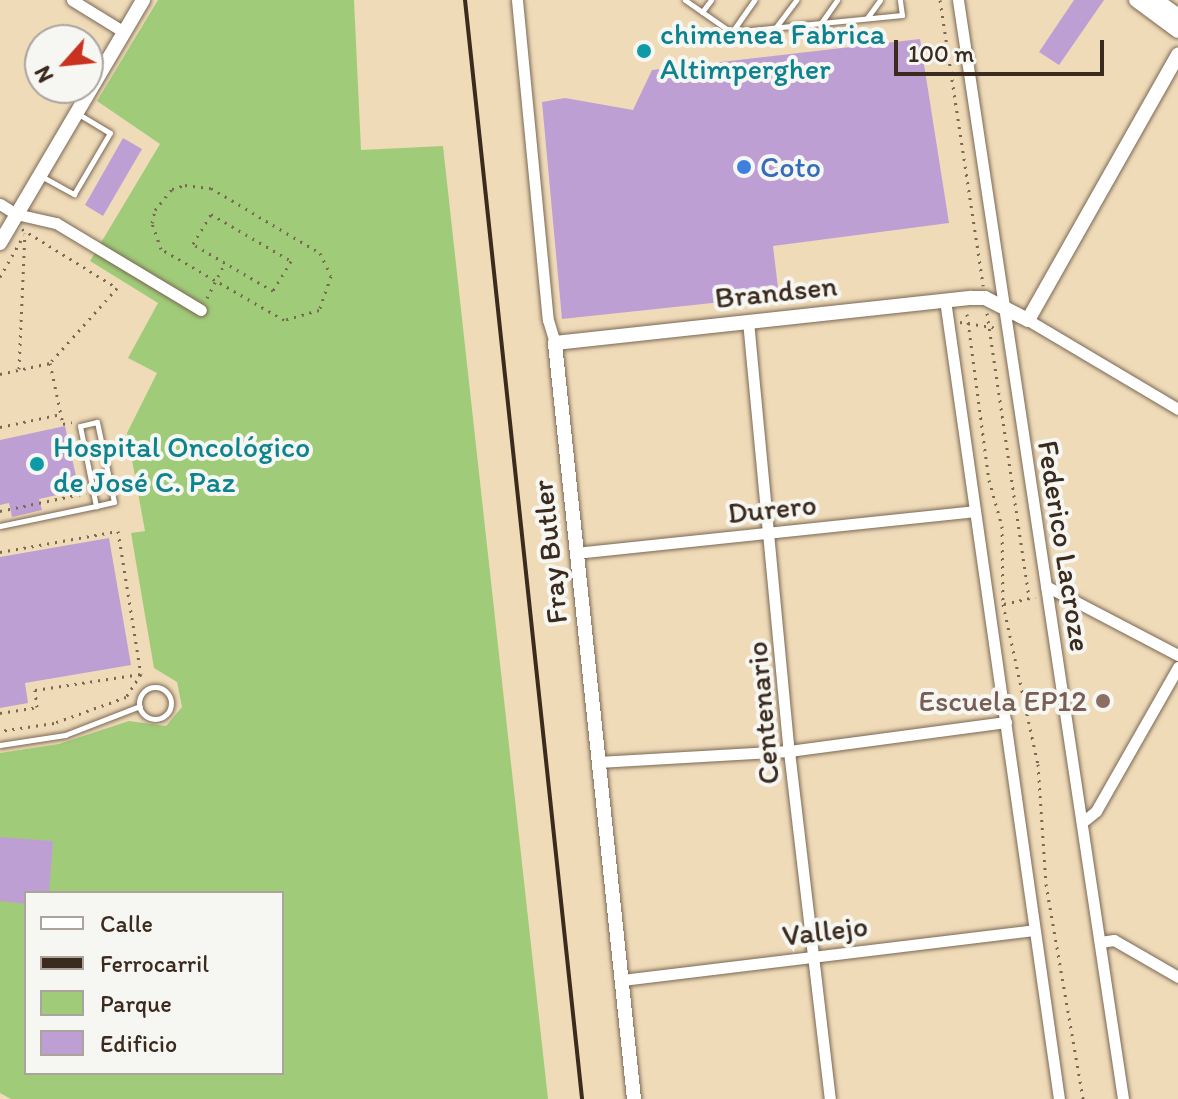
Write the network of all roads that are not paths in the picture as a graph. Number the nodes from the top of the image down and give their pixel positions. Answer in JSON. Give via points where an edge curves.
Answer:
{"nodes":[{"id":1,"x":72,"y":0,"type":"edge"},
{"id":2,"x":143,"y":0,"type":"edge"},
{"id":3,"x":517,"y":0,"type":"edge"},
{"id":4,"x":685,"y":0,"type":"edge"},
{"id":5,"x":711,"y":0,"type":"edge"},
{"id":6,"x":754,"y":0,"type":"edge"},
{"id":7,"x":796,"y":0,"type":"edge"},
{"id":8,"x":837,"y":0,"type":"edge"},
{"id":9,"x":880,"y":0,"type":"edge"},
{"id":10,"x":900,"y":0,"type":"edge"},
{"id":11,"x":958,"y":0,"type":"edge"},
{"id":12,"x":1136,"y":0,"type":"edge"},
{"id":13,"x":1153,"y":0,"type":"edge"},
{"id":14,"x":702,"y":12,"type":"junction"},
{"id":15,"x":1178,"y":18,"type":"edge"},
{"id":16,"x":866,"y":19,"type":"junction"},
{"id":17,"x":820,"y":24,"type":"junction"},
{"id":18,"x":775,"y":28,"type":"junction"},
{"id":19,"x":1178,"y":31,"type":"edge"},
{"id":20,"x":124,"y":32,"type":"junction"},
{"id":21,"x":731,"y":32,"type":"junction"},
{"id":22,"x":1178,"y":55,"type":"edge"},
{"id":23,"x":77,"y":113,"type":"junction"},
{"id":24,"x":41,"y":175,"type":"junction"},
{"id":25,"x":0,"y":204,"type":"edge"},
{"id":26,"x":14,"y":219,"type":"junction"},
{"id":27,"x":0,"y":243,"type":"edge"},
{"id":28,"x":945,"y":300,"type":"junction"},
{"id":29,"x":1002,"y":305,"type":"junction"},
{"id":30,"x":201,"y":310,"type":"road end"},
{"id":31,"x":1028,"y":320,"type":"junction"},
{"id":32,"x":748,"y":321,"type":"junction"},
{"id":33,"x":555,"y":343,"type":"junction"},
{"id":34,"x":1178,"y":409,"type":"edge"},
{"id":35,"x":96,"y":506,"type":"junction"},
{"id":36,"x":973,"y":511,"type":"junction"},
{"id":37,"x":0,"y":526,"type":"edge"},
{"id":38,"x":772,"y":533,"type":"junction"},
{"id":39,"x":576,"y":553,"type":"junction"},
{"id":40,"x":1046,"y":592,"type":"junction"},
{"id":41,"x":1178,"y":655,"type":"edge"},
{"id":42,"x":1178,"y":667,"type":"edge"},
{"id":43,"x":140,"y":706,"type":"junction"},
{"id":44,"x":1006,"y":722,"type":"junction"},
{"id":45,"x":0,"y":745,"type":"edge"},
{"id":46,"x":789,"y":751,"type":"junction"},
{"id":47,"x":598,"y":762,"type":"junction"},
{"id":48,"x":1085,"y":820,"type":"junction"},
{"id":49,"x":1034,"y":930,"type":"junction"},
{"id":50,"x":1100,"y":942,"type":"junction"},
{"id":51,"x":813,"y":957,"type":"junction"},
{"id":52,"x":1178,"y":977,"type":"edge"},
{"id":53,"x":622,"y":980,"type":"junction"},
{"id":54,"x":634,"y":1099,"type":"edge"},
{"id":55,"x":830,"y":1099,"type":"edge"},
{"id":56,"x":1059,"y":1099,"type":"edge"},
{"id":57,"x":1123,"y":1099,"type":"edge"}],
"edges":[{"from":1,"to":20,"type":"street"},
{"from":2,"to":20,"type":"street"},
{"from":3,"to":33,"type":"street","name":"Fray Butler","via":[[548,320]]},
{"from":4,"to":14,"type":"lane"},
{"from":5,"to":14,"type":"lane"},
{"from":6,"to":21,"type":"lane"},
{"from":7,"to":18,"type":"lane"},
{"from":8,"to":17,"type":"lane"},
{"from":9,"to":16,"type":"lane"},
{"from":10,"to":16,"type":"lane","via":[[902,15]]},
{"from":11,"to":29,"type":"street","name":"Federico Lacroze"},
{"from":12,"to":19,"type":"street"},
{"from":13,"to":15,"type":"main road"},
{"from":14,"to":21,"type":"lane"},
{"from":16,"to":17,"type":"lane"},
{"from":17,"to":18,"type":"lane"},
{"from":18,"to":21,"type":"lane"},
{"from":20,"to":23,"type":"street"},
{"from":22,"to":31,"type":"street"},
{"from":23,"to":24,"type":"street"},
{"from":23,"to":24,"type":"lane","via":[[110,133],[74,194]]},
{"from":24,"to":26,"type":"street"},
{"from":25,"to":26,"type":"street"},
{"from":26,"to":27,"type":"street"},
{"from":26,"to":30,"type":"street","via":[[56,223]]},
{"from":28,"to":29,"type":"street","name":"Brandsen"},
{"from":28,"to":32,"type":"street","name":"Brandsen"},
{"from":28,"to":36,"type":"street"},
{"from":29,"to":31,"type":"street"},
{"from":29,"to":40,"type":"street","name":"Federico Lacroze"},
{"from":31,"to":34,"type":"street"},
{"from":32,"to":33,"type":"street","name":"Brandsen"},
{"from":32,"to":38,"type":"street","name":"Centenario"},
{"from":33,"to":39,"type":"street","name":"Fray Butler"},
{"from":35,"to":35,"type":"lane","via":[[114,502],[97,422],[80,426]]},
{"from":35,"to":37,"type":"lane"},
{"from":36,"to":38,"type":"street","name":"Durero"},
{"from":36,"to":44,"type":"street"},
{"from":38,"to":39,"type":"street","name":"Durero"},
{"from":38,"to":46,"type":"street","name":"Centenario"},
{"from":39,"to":47,"type":"street","name":"Fray Butler"},
{"from":40,"to":41,"type":"street"},
{"from":40,"to":48,"type":"street","name":"Federico Lacroze"},
{"from":42,"to":48,"type":"street","via":[[1096,811]]},
{"from":43,"to":43,"type":"lane","via":[[150,688],[161,688],[171,700],[170,710],[158,719],[144,715]]},
{"from":43,"to":45,"type":"lane","via":[[65,735]]},
{"from":44,"to":46,"type":"street"},
{"from":44,"to":49,"type":"street"},
{"from":46,"to":47,"type":"street"},
{"from":46,"to":51,"type":"street","name":"Centenario"},
{"from":47,"to":53,"type":"street","name":"Fray Butler"},
{"from":48,"to":50,"type":"street","name":"Federico Lacroze"},
{"from":49,"to":51,"type":"street","name":"Vallejo"},
{"from":49,"to":56,"type":"street"},
{"from":50,"to":52,"type":"street","via":[[1114,940]]},
{"from":50,"to":57,"type":"street","name":"Federico Lacroze"},
{"from":51,"to":53,"type":"street","name":"Vallejo"},
{"from":51,"to":55,"type":"street","name":"Centenario"},
{"from":53,"to":54,"type":"street","name":"Fray Butler"}]}
